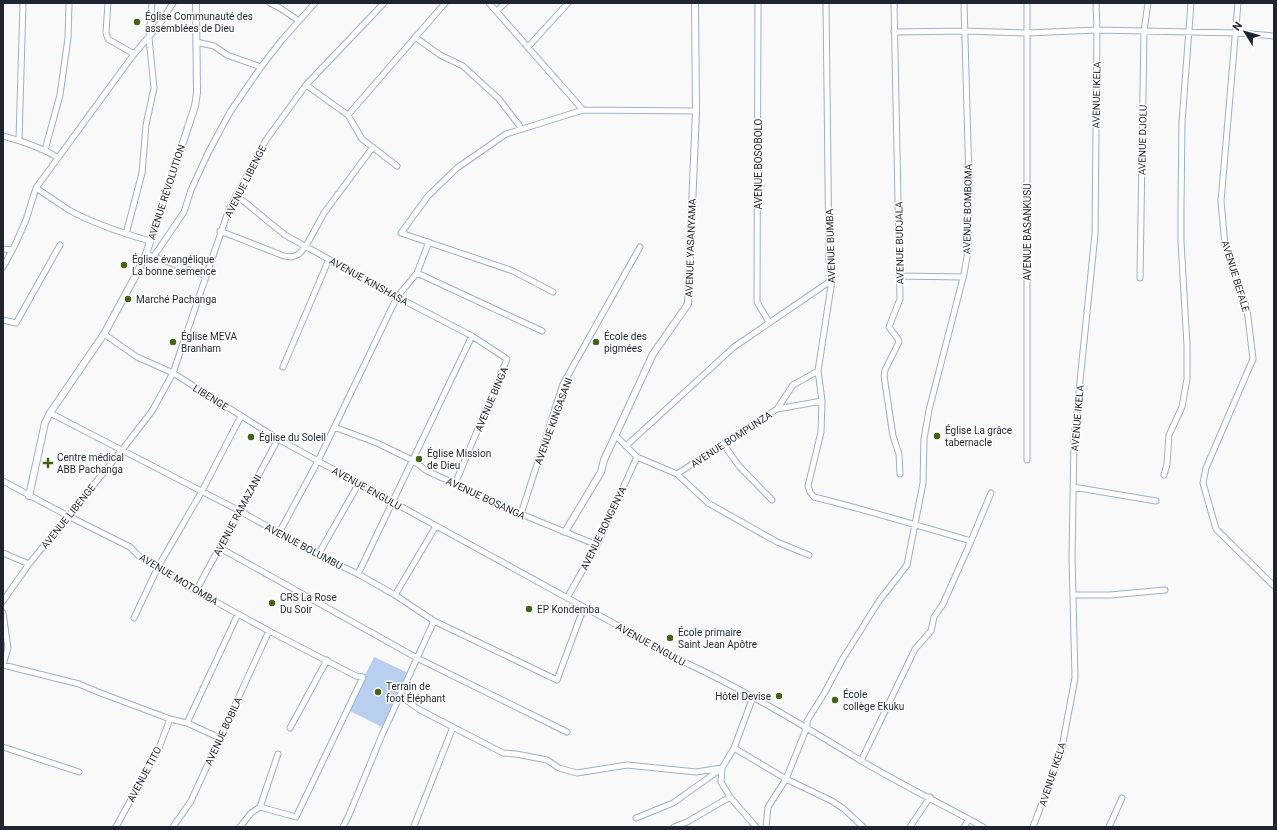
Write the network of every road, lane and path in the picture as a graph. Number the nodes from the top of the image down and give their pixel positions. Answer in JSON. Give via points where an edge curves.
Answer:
{"nodes":[{"id":1,"x":23,"y":3,"type":"edge"},
{"id":2,"x":69,"y":3,"type":"edge"},
{"id":3,"x":108,"y":3,"type":"edge"},
{"id":4,"x":152,"y":3,"type":"edge"},
{"id":5,"x":172,"y":3,"type":"edge"},
{"id":6,"x":196,"y":3,"type":"edge"},
{"id":7,"x":270,"y":3,"type":"edge"},
{"id":8,"x":315,"y":3,"type":"edge"},
{"id":9,"x":384,"y":3,"type":"edge"},
{"id":10,"x":445,"y":3,"type":"edge"},
{"id":11,"x":489,"y":3,"type":"edge"},
{"id":12,"x":505,"y":3,"type":"edge"},
{"id":13,"x":568,"y":3,"type":"edge"},
{"id":14,"x":695,"y":3,"type":"edge"},
{"id":15,"x":758,"y":3,"type":"edge"},
{"id":16,"x":826,"y":3,"type":"edge"},
{"id":17,"x":894,"y":3,"type":"edge"},
{"id":18,"x":964,"y":3,"type":"edge"},
{"id":19,"x":1027,"y":3,"type":"edge"},
{"id":20,"x":1096,"y":3,"type":"edge"},
{"id":21,"x":1148,"y":3,"type":"edge"},
{"id":22,"x":1191,"y":3,"type":"edge"},
{"id":23,"x":1238,"y":3,"type":"edge"},
{"id":24,"x":497,"y":11,"type":"junction"},
{"id":25,"x":299,"y":21,"type":"junction"},
{"id":26,"x":1097,"y":30,"type":"junction"},
{"id":27,"x":965,"y":31,"type":"junction"},
{"id":28,"x":1144,"y":31,"type":"junction"},
{"id":29,"x":894,"y":32,"type":"junction"},
{"id":30,"x":1189,"y":32,"type":"junction"},
{"id":31,"x":1027,"y":33,"type":"junction"},
{"id":32,"x":1237,"y":33,"type":"junction"},
{"id":33,"x":1274,"y":36,"type":"edge"},
{"id":34,"x":416,"y":37,"type":"junction"},
{"id":35,"x":149,"y":38,"type":"junction"},
{"id":36,"x":196,"y":42,"type":"junction"},
{"id":37,"x":528,"y":47,"type":"junction"},
{"id":38,"x":134,"y":54,"type":"junction"},
{"id":39,"x":261,"y":67,"type":"junction"},
{"id":40,"x":306,"y":85,"type":"junction"},
{"id":41,"x":583,"y":110,"type":"junction"},
{"id":42,"x":696,"y":111,"type":"junction"},
{"id":43,"x":348,"y":114,"type":"junction"},
{"id":44,"x":522,"y":129,"type":"junction"},
{"id":45,"x":3,"y":136,"type":"edge"},
{"id":46,"x":20,"y":140,"type":"junction"},
{"id":47,"x":373,"y":147,"type":"junction"},
{"id":48,"x":45,"y":150,"type":"junction"},
{"id":49,"x":57,"y":158,"type":"junction"},
{"id":50,"x":397,"y":166,"type":"dead end"},
{"id":51,"x":36,"y":188,"type":"junction"},
{"id":52,"x":236,"y":195,"type":"junction"},
{"id":53,"x":220,"y":231,"type":"junction"},
{"id":54,"x":126,"y":234,"type":"junction"},
{"id":55,"x":150,"y":241,"type":"junction"},
{"id":56,"x":429,"y":242,"type":"junction"},
{"id":57,"x":60,"y":245,"type":"dead end"},
{"id":58,"x":306,"y":246,"type":"junction"},
{"id":59,"x":640,"y":247,"type":"dead end"},
{"id":60,"x":3,"y":249,"type":"edge"},
{"id":61,"x":12,"y":250,"type":"junction"},
{"id":62,"x":146,"y":254,"type":"junction"},
{"id":63,"x":154,"y":256,"type":"junction"},
{"id":64,"x":329,"y":259,"type":"junction"},
{"id":65,"x":3,"y":267,"type":"edge"},
{"id":66,"x":417,"y":272,"type":"junction"},
{"id":67,"x":206,"y":276,"type":"junction"},
{"id":68,"x":899,"y":276,"type":"junction"},
{"id":69,"x":963,"y":277,"type":"junction"},
{"id":70,"x":1140,"y":278,"type":"dead end"},
{"id":71,"x":832,"y":280,"type":"junction"},
{"id":72,"x":554,"y":292,"type":"dead end"},
{"id":73,"x":397,"y":297,"type":"junction"},
{"id":74,"x":3,"y":320,"type":"edge"},
{"id":75,"x":769,"y":322,"type":"junction"},
{"id":76,"x":542,"y":331,"type":"dead end"},
{"id":77,"x":104,"y":334,"type":"junction"},
{"id":78,"x":472,"y":336,"type":"junction"},
{"id":79,"x":508,"y":359,"type":"joint"},
{"id":80,"x":283,"y":367,"type":"dead end"},
{"id":81,"x":818,"y":371,"type":"junction"},
{"id":82,"x":173,"y":373,"type":"junction"},
{"id":83,"x":822,"y":401,"type":"junction"},
{"id":84,"x":777,"y":408,"type":"junction"},
{"id":85,"x":50,"y":413,"type":"junction"},
{"id":86,"x":241,"y":416,"type":"junction"},
{"id":87,"x":334,"y":427,"type":"junction"},
{"id":88,"x":615,"y":435,"type":"junction"},
{"id":89,"x":278,"y":439,"type":"junction"},
{"id":90,"x":724,"y":445,"type":"junction"},
{"id":91,"x":626,"y":446,"type":"junction"},
{"id":92,"x":122,"y":450,"type":"junction"},
{"id":93,"x":637,"y":457,"type":"junction"},
{"id":94,"x":318,"y":460,"type":"junction"},
{"id":95,"x":412,"y":460,"type":"junction"},
{"id":96,"x":1027,"y":460,"type":"dead end"},
{"id":97,"x":677,"y":474,"type":"junction"},
{"id":98,"x":900,"y":474,"type":"dead end"},
{"id":99,"x":1164,"y":475,"type":"dead end"},
{"id":100,"x":3,"y":481,"type":"edge"},
{"id":101,"x":359,"y":483,"type":"junction"},
{"id":102,"x":455,"y":484,"type":"junction"},
{"id":103,"x":1073,"y":487,"type":"junction"},
{"id":104,"x":202,"y":491,"type":"junction"},
{"id":105,"x":991,"y":493,"type":"dead end"},
{"id":106,"x":29,"y":496,"type":"junction"},
{"id":107,"x":772,"y":500,"type":"dead end"},
{"id":108,"x":1156,"y":501,"type":"dead end"},
{"id":109,"x":393,"y":502,"type":"junction"},
{"id":110,"x":240,"y":511,"type":"junction"},
{"id":111,"x":521,"y":514,"type":"junction"},
{"id":112,"x":68,"y":516,"type":"junction"},
{"id":113,"x":915,"y":525,"type":"junction"},
{"id":114,"x":436,"y":526,"type":"junction"},
{"id":115,"x":279,"y":532,"type":"junction"},
{"id":116,"x":565,"y":532,"type":"junction"},
{"id":117,"x":971,"y":541,"type":"junction"},
{"id":118,"x":597,"y":545,"type":"junction"},
{"id":119,"x":220,"y":548,"type":"junction"},
{"id":120,"x":3,"y":553,"type":"edge"},
{"id":121,"x":318,"y":555,"type":"junction"},
{"id":122,"x":809,"y":555,"type":"dead end"},
{"id":123,"x":29,"y":564,"type":"junction"},
{"id":124,"x":158,"y":567,"type":"junction"},
{"id":125,"x":358,"y":574,"type":"junction"},
{"id":126,"x":1274,"y":586,"type":"edge"},
{"id":127,"x":1165,"y":590,"type":"dead end"},
{"id":128,"x":196,"y":591,"type":"junction"},
{"id":129,"x":395,"y":595,"type":"junction"},
{"id":130,"x":1073,"y":595,"type":"junction"},
{"id":131,"x":568,"y":598,"type":"junction"},
{"id":132,"x":3,"y":601,"type":"edge"},
{"id":133,"x":584,"y":607,"type":"junction"},
{"id":134,"x":3,"y":613,"type":"edge"},
{"id":135,"x":238,"y":614,"type":"junction"},
{"id":136,"x":134,"y":618,"type":"dead end"},
{"id":137,"x":434,"y":621,"type":"junction"},
{"id":138,"x":269,"y":631,"type":"junction"},
{"id":139,"x":417,"y":658,"type":"junction"},
{"id":140,"x":327,"y":660,"type":"junction"},
{"id":141,"x":3,"y":665,"type":"edge"},
{"id":142,"x":400,"y":696,"type":"junction"},
{"id":143,"x":753,"y":697,"type":"junction"},
{"id":144,"x":170,"y":719,"type":"junction"},
{"id":145,"x":187,"y":723,"type":"junction"},
{"id":146,"x":453,"y":727,"type":"junction"},
{"id":147,"x":807,"y":727,"type":"junction"},
{"id":148,"x":290,"y":728,"type":"dead end"},
{"id":149,"x":567,"y":732,"type":"dead end"},
{"id":150,"x":220,"y":738,"type":"junction"},
{"id":151,"x":3,"y":747,"type":"edge"},
{"id":152,"x":734,"y":748,"type":"junction"},
{"id":153,"x":278,"y":754,"type":"dead end"},
{"id":154,"x":861,"y":761,"type":"junction"},
{"id":155,"x":722,"y":768,"type":"junction"},
{"id":156,"x":79,"y":772,"type":"dead end"},
{"id":157,"x":786,"y":779,"type":"junction"},
{"id":158,"x":730,"y":797,"type":"junction"},
{"id":159,"x":930,"y":797,"type":"junction"},
{"id":160,"x":1122,"y":798,"type":"dead end"},
{"id":161,"x":260,"y":807,"type":"junction"},
{"id":162,"x":636,"y":818,"type":"dead end"},
{"id":163,"x":969,"y":819,"type":"junction"},
{"id":164,"x":414,"y":826,"type":"dead end"},
{"id":165,"x":116,"y":827,"type":"edge"},
{"id":166,"x":173,"y":827,"type":"edge"},
{"id":167,"x":240,"y":827,"type":"edge"},
{"id":168,"x":343,"y":827,"type":"edge"},
{"id":169,"x":674,"y":827,"type":"edge"},
{"id":170,"x":756,"y":827,"type":"edge"},
{"id":171,"x":766,"y":827,"type":"edge"},
{"id":172,"x":863,"y":827,"type":"edge"},
{"id":173,"x":910,"y":827,"type":"edge"},
{"id":174,"x":964,"y":827,"type":"edge"},
{"id":175,"x":983,"y":827,"type":"edge"},
{"id":176,"x":1034,"y":827,"type":"edge"},
{"id":177,"x":1108,"y":827,"type":"edge"}],
"edges":[{"from":1,"to":46,"type":"street"},
{"from":2,"to":48,"type":"street","via":[[68,38],[60,95]]},
{"from":3,"to":38,"type":"street","via":[[108,39]]},
{"from":4,"to":35,"type":"street"},
{"from":5,"to":35,"type":"street"},
{"from":6,"to":36,"type":"street","name":"AVENUE RÉVOLUTION"},
{"from":7,"to":25,"type":"street"},
{"from":8,"to":25,"type":"street"},
{"from":9,"to":40,"type":"street","name":"AVENUE LIBENGE"},
{"from":10,"to":34,"type":"street"},
{"from":11,"to":24,"type":"street"},
{"from":12,"to":24,"type":"street"},
{"from":13,"to":37,"type":"street"},
{"from":14,"to":42,"type":"street","name":"AVENUE YASANYAMA"},
{"from":15,"to":75,"type":"street","name":"AVENUE BOSOBOLO","via":[[756,302]]},
{"from":16,"to":71,"type":"street","name":"AVENUE BUMBA","via":[[829,261]]},
{"from":17,"to":29,"type":"street","name":"AVENUE BUDJALA"},
{"from":18,"to":27,"type":"street","name":"AVENUE BOMBOMA"},
{"from":19,"to":31,"type":"street","name":"AVENUE BASANKUSU"},
{"from":20,"to":26,"type":"street","name":"AVENUE IKELA"},
{"from":21,"to":28,"type":"street","name":"AVENUE DJOLU"},
{"from":22,"to":30,"type":"street"},
{"from":23,"to":32,"type":"street","name":"AVENUE BEFALE"},
{"from":24,"to":37,"type":"street"},
{"from":25,"to":39,"type":"street"},
{"from":26,"to":28,"type":"street"},
{"from":26,"to":31,"type":"street"},
{"from":26,"to":103,"type":"street","name":"AVENUE IKELA","via":[[1095,234],[1074,440]]},
{"from":27,"to":29,"type":"street"},
{"from":27,"to":31,"type":"street"},
{"from":27,"to":69,"type":"street","name":"AVENUE BOMBOMA","via":[[969,181],[968,251]]},
{"from":28,"to":30,"type":"street"},
{"from":28,"to":70,"type":"street","name":"AVENUE DJOLU"},
{"from":29,"to":68,"type":"street","name":"AVENUE BUDJALA"},
{"from":30,"to":32,"type":"street"},
{"from":30,"to":99,"type":"street","via":[[1182,122],[1181,235],[1187,379],[1182,407],[1169,435]]},
{"from":31,"to":96,"type":"street","name":"AVENUE BASANKUSU"},
{"from":32,"to":33,"type":"street"},
{"from":32,"to":126,"type":"street","name":"AVENUE BEFALE","via":[[1221,201],[1225,246],[1248,309],[1253,359],[1206,468],[1203,483],[1216,529]]},
{"from":34,"to":43,"type":"street"},
{"from":34,"to":44,"type":"street","via":[[440,55],[463,66],[499,99]]},
{"from":35,"to":38,"type":"street"},
{"from":35,"to":54,"type":"street","via":[[154,88],[146,125],[142,173]]},
{"from":36,"to":39,"type":"street","via":[[214,46],[227,55]]},
{"from":36,"to":55,"type":"street","name":"AVENUE RÉVOLUTION","via":[[195,106]]},
{"from":37,"to":41,"type":"street"},
{"from":38,"to":49,"type":"street"},
{"from":39,"to":63,"type":"street","via":[[219,132],[184,212]]},
{"from":40,"to":43,"type":"street"},
{"from":40,"to":52,"type":"street","name":"AVENUE LIBENGE","via":[[266,140]]},
{"from":41,"to":42,"type":"street"},
{"from":41,"to":44,"type":"street"},
{"from":42,"to":88,"type":"street","name":"AVENUE YASANYAMA","via":[[688,304],[653,354]]},
{"from":43,"to":47,"type":"street","via":[[362,138]]},
{"from":44,"to":56,"type":"street","via":[[506,134],[457,168],[428,196],[401,233]]},
{"from":45,"to":46,"type":"street"},
{"from":46,"to":48,"type":"street"},
{"from":47,"to":50,"type":"street"},
{"from":47,"to":58,"type":"street","via":[[324,213]]},
{"from":48,"to":49,"type":"street"},
{"from":49,"to":51,"type":"street"},
{"from":51,"to":54,"type":"street","via":[[84,218]]},
{"from":51,"to":61,"type":"street","via":[[26,220]]},
{"from":52,"to":53,"type":"street","name":"AVENUE LIBENGE"},
{"from":52,"to":58,"type":"street","name":"AVENUE KINSHASA","via":[[285,235]]},
{"from":53,"to":58,"type":"street","via":[[284,256],[292,257],[299,254]]},
{"from":53,"to":67,"type":"street","name":"AVENUE LIBENGE"},
{"from":54,"to":55,"type":"street"},
{"from":55,"to":62,"type":"street","name":"AVENUE RÉVOLUTION"},
{"from":56,"to":66,"type":"street"},
{"from":56,"to":72,"type":"street","via":[[513,271]]},
{"from":57,"to":74,"type":"street","via":[[16,323]]},
{"from":58,"to":64,"type":"street","name":"AVENUE KINSHASA"},
{"from":59,"to":111,"type":"street","name":"AVENUE KINGASANI","via":[[563,384]]},
{"from":60,"to":61,"type":"street"},
{"from":61,"to":65,"type":"street"},
{"from":62,"to":63,"type":"street"},
{"from":62,"to":77,"type":"street","name":"AVENUE RÉVOLUTION"},
{"from":63,"to":67,"type":"street"},
{"from":64,"to":73,"type":"street","name":"AVENUE KINSHASA"},
{"from":64,"to":80,"type":"street"},
{"from":66,"to":73,"type":"street"},
{"from":66,"to":76,"type":"street"},
{"from":67,"to":82,"type":"street","name":"AVENUE LIBENGE"},
{"from":68,"to":69,"type":"street"},
{"from":68,"to":98,"type":"street","name":"AVENUE BUDJALA","via":[[900,299],[889,324],[899,342],[884,376],[893,436],[899,454]]},
{"from":69,"to":113,"type":"street","name":"AVENUE BOMBOMA","via":[[929,410]]},
{"from":71,"to":75,"type":"street"},
{"from":71,"to":81,"type":"street","name":"AVENUE BUMBA"},
{"from":73,"to":78,"type":"street","name":"AVENUE KINSHASA"},
{"from":73,"to":87,"type":"street"},
{"from":75,"to":91,"type":"street","via":[[734,347]]},
{"from":77,"to":82,"type":"street","name":"LIBENGE","via":[[137,357]]},
{"from":77,"to":85,"type":"street","name":"AVENUE RÉVOLUTION"},
{"from":78,"to":79,"type":"street","name":"AVENUE KINSHASA"},
{"from":78,"to":95,"type":"street"},
{"from":79,"to":102,"type":"street","name":"AVENUE BINGA"},
{"from":81,"to":83,"type":"street","name":"AVENUE BUMBA"},
{"from":81,"to":84,"type":"street","name":"AVENUE BOMPUNZA","via":[[793,385]]},
{"from":82,"to":86,"type":"street","name":"LIBENGE"},
{"from":82,"to":92,"type":"street","name":"AVENUE LIBENGE","via":[[152,411]]},
{"from":83,"to":84,"type":"street"},
{"from":83,"to":113,"type":"street","name":"AVENUE BUMBA","via":[[821,432],[808,486],[810,492],[814,497]]},
{"from":84,"to":90,"type":"street","name":"AVENUE BOMPUNZA"},
{"from":85,"to":92,"type":"street","name":"AVENUE BOLUMBU"},
{"from":85,"to":106,"type":"street","name":"AVENUE RÉVOLUTION","via":[[45,423]]},
{"from":86,"to":89,"type":"street","name":"LIBENGE"},
{"from":86,"to":104,"type":"street"},
{"from":87,"to":94,"type":"street"},
{"from":87,"to":95,"type":"street","name":"AVENUE BOSANGA","via":[[377,443]]},
{"from":88,"to":91,"type":"street"},
{"from":88,"to":116,"type":"street","name":"AVENUE YASANYAMA","via":[[601,472]]},
{"from":89,"to":94,"type":"street","name":"LIBENGE"},
{"from":89,"to":110,"type":"street","name":"AVENUE RAMAZANI"},
{"from":90,"to":97,"type":"street","name":"AVENUE BOMPUNZA"},
{"from":90,"to":107,"type":"street","via":[[739,466]]},
{"from":91,"to":93,"type":"street"},
{"from":92,"to":104,"type":"street","name":"AVENUE BOLUMBU"},
{"from":92,"to":112,"type":"street","name":"AVENUE LIBENGE"},
{"from":93,"to":97,"type":"street"},
{"from":93,"to":118,"type":"street","name":"AVENUE BONGENYA"},
{"from":94,"to":101,"type":"street","name":"AVENUE ENGULU"},
{"from":94,"to":115,"type":"street"},
{"from":95,"to":102,"type":"street","name":"AVENUE BOSANGA","via":[[427,471]]},
{"from":95,"to":109,"type":"street"},
{"from":97,"to":122,"type":"street","via":[[708,504],[777,542]]},
{"from":100,"to":106,"type":"street","name":"AVENUE MOTOMBA"},
{"from":101,"to":109,"type":"street","name":"AVENUE ENGULU"},
{"from":101,"to":121,"type":"street"},
{"from":102,"to":111,"type":"street","name":"AVENUE BOSANGA"},
{"from":103,"to":108,"type":"street"},
{"from":103,"to":130,"type":"street","name":"AVENUE IKELA"},
{"from":104,"to":110,"type":"street","name":"AVENUE BOLUMBU"},
{"from":104,"to":124,"type":"street"},
{"from":105,"to":117,"type":"street"},
{"from":106,"to":112,"type":"street","name":"AVENUE MOTOMBA"},
{"from":109,"to":114,"type":"street","name":"AVENUE ENGULU"},
{"from":109,"to":125,"type":"street"},
{"from":110,"to":115,"type":"street","name":"AVENUE BOLUMBU"},
{"from":110,"to":119,"type":"street","name":"AVENUE RAMAZANI"},
{"from":111,"to":116,"type":"street","name":"AVENUE BOSANGA"},
{"from":112,"to":123,"type":"street","name":"AVENUE LIBENGE"},
{"from":112,"to":124,"type":"street","name":"AVENUE MOTOMBA","via":[[130,547],[139,556]]},
{"from":113,"to":117,"type":"street"},
{"from":113,"to":147,"type":"street","name":"AVENUE BOMBOMA","via":[[907,565],[879,601],[846,654],[807,721]]},
{"from":114,"to":129,"type":"street"},
{"from":114,"to":131,"type":"street","name":"AVENUE ENGULU"},
{"from":115,"to":121,"type":"street","name":"AVENUE BOLUMBU"},
{"from":116,"to":118,"type":"street","name":"AVENUE BOSANGA"},
{"from":117,"to":154,"type":"street","via":[[943,604],[934,617],[931,631],[915,649]]},
{"from":118,"to":131,"type":"street","name":"AVENUE BONGENYA"},
{"from":119,"to":128,"type":"street","name":"AVENUE RAMAZANI"},
{"from":119,"to":139,"type":"street"},
{"from":120,"to":123,"type":"street"},
{"from":121,"to":125,"type":"street","name":"AVENUE BOLUMBU"},
{"from":123,"to":132,"type":"street","name":"AVENUE LIBENGE"},
{"from":124,"to":128,"type":"street","name":"AVENUE MOTOMBA"},
{"from":124,"to":136,"type":"street"},
{"from":125,"to":129,"type":"street","name":"AVENUE BOLUMBU"},
{"from":127,"to":130,"type":"street","via":[[1110,595]]},
{"from":128,"to":135,"type":"street","name":"AVENUE MOTOMBA"},
{"from":129,"to":137,"type":"street","name":"AVENUE BOLUMBU"},
{"from":130,"to":176,"type":"street","name":"AVENUE IKELA","via":[[1074,678],[1061,754]]},
{"from":131,"to":133,"type":"street","name":"AVENUE ENGULU"},
{"from":133,"to":137,"type":"street","name":"AVENUE BOLUMBU","via":[[557,680]]},
{"from":133,"to":143,"type":"street","name":"AVENUE ENGULU"},
{"from":134,"to":141,"type":"street","via":[[8,648]]},
{"from":135,"to":138,"type":"street","name":"AVENUE MOTOMBA"},
{"from":135,"to":145,"type":"street"},
{"from":137,"to":139,"type":"street"},
{"from":138,"to":140,"type":"street","name":"AVENUE MOTOMBA"},
{"from":138,"to":150,"type":"street","name":"AVENUE BOBILA"},
{"from":139,"to":142,"type":"street"},
{"from":139,"to":149,"type":"street"},
{"from":140,"to":148,"type":"street"},
{"from":140,"to":161,"type":"street","name":"AVENUE MOTOMBA","via":[[356,676],[363,677],[296,817]]},
{"from":141,"to":144,"type":"street","via":[[79,684]]},
{"from":142,"to":146,"type":"street"},
{"from":142,"to":168,"type":"street"},
{"from":143,"to":147,"type":"street","name":"AVENUE ENGULU"},
{"from":143,"to":152,"type":"street"},
{"from":144,"to":145,"type":"street"},
{"from":144,"to":165,"type":"street","name":"AVENUE TITO","via":[[159,748]]},
{"from":145,"to":150,"type":"street"},
{"from":146,"to":155,"type":"street","via":[[503,753],[547,760],[559,768],[576,773],[627,765],[696,772]]},
{"from":146,"to":164,"type":"street"},
{"from":147,"to":154,"type":"street","name":"AVENUE ENGULU"},
{"from":147,"to":157,"type":"street","name":"AVENUE BOMBOMA"},
{"from":150,"to":166,"type":"street","name":"AVENUE BOBILA","via":[[191,800]]},
{"from":151,"to":156,"type":"street"},
{"from":152,"to":155,"type":"street"},
{"from":152,"to":157,"type":"street"},
{"from":153,"to":161,"type":"street"},
{"from":154,"to":159,"type":"street","name":"AVENUE ENGULU"},
{"from":155,"to":158,"type":"street","via":[[722,782]]},
{"from":155,"to":162,"type":"street","via":[[673,803]]},
{"from":157,"to":171,"type":"street","name":"AVENUE BOMBOMA","via":[[768,807]]},
{"from":157,"to":172,"type":"street","via":[[832,801]]},
{"from":158,"to":169,"type":"street"},
{"from":158,"to":170,"type":"street"},
{"from":159,"to":163,"type":"street","name":"AVENUE ENGULU"},
{"from":159,"to":173,"type":"street"},
{"from":160,"to":177,"type":"street"},
{"from":161,"to":167,"type":"street","via":[[251,813]]},
{"from":163,"to":174,"type":"street"},
{"from":163,"to":175,"type":"street","name":"AVENUE ENGULU"}]}
